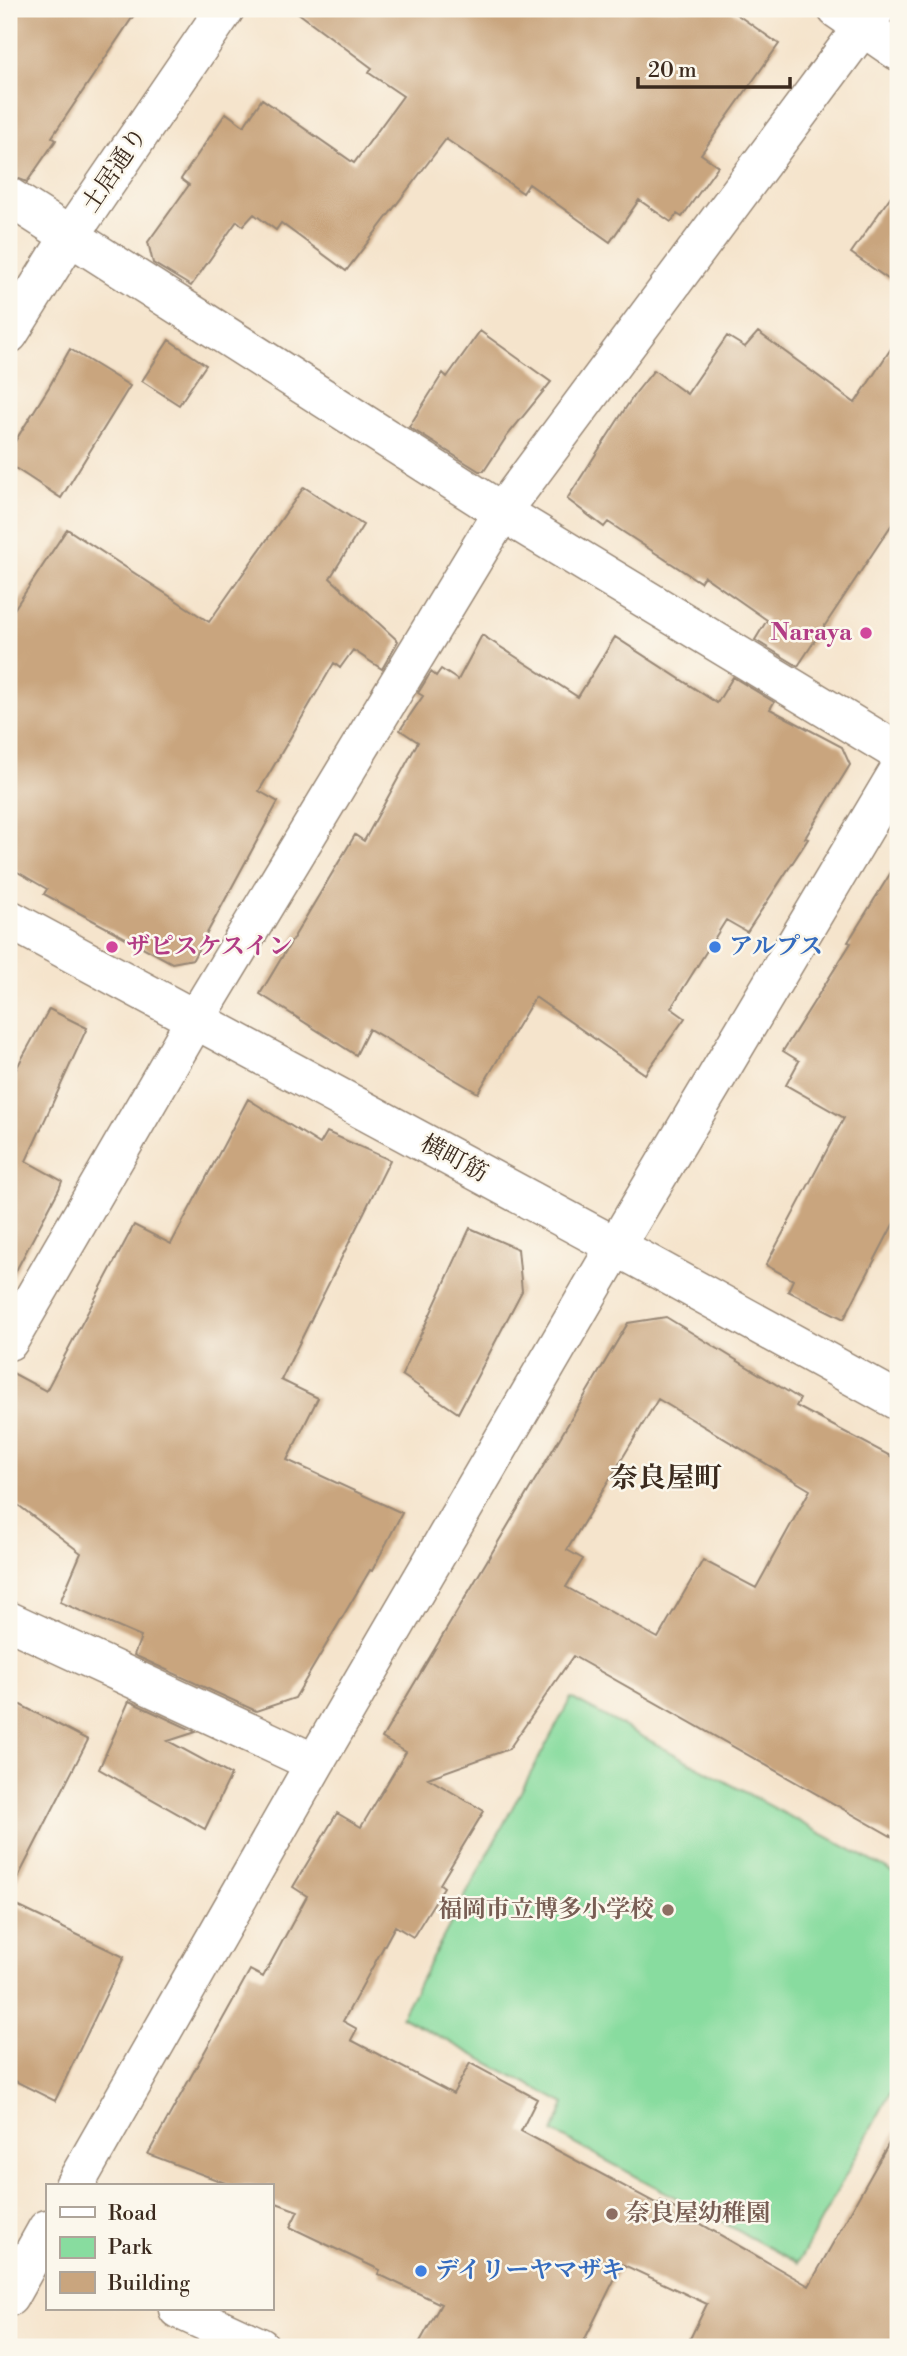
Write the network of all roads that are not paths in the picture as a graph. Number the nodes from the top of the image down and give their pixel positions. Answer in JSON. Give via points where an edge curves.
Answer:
{"nodes":[{"id":1,"x":225,"y":9,"type":"edge"},
{"id":2,"x":859,"y":15,"type":"edge"},
{"id":3,"x":898,"y":51,"type":"edge"},
{"id":4,"x":9,"y":197,"type":"edge"},
{"id":5,"x":70,"y":236,"type":"junction"},
{"id":6,"x":9,"y":334,"type":"edge"},
{"id":7,"x":502,"y":512,"type":"junction"},
{"id":8,"x":898,"y":752,"type":"edge"},
{"id":9,"x":898,"y":772,"type":"edge"},
{"id":10,"x":9,"y":919,"type":"edge"},
{"id":11,"x":195,"y":1020,"type":"junction"},
{"id":12,"x":616,"y":1247,"type":"junction"},
{"id":13,"x":9,"y":1341,"type":"edge"},
{"id":14,"x":898,"y":1401,"type":"edge"},
{"id":15,"x":9,"y":1621,"type":"edge"},
{"id":16,"x":315,"y":1762,"type":"junction"},
{"id":17,"x":75,"y":2184,"type":"edge"},
{"id":18,"x":35,"y":2238,"type":"edge"},
{"id":19,"x":9,"y":2297,"type":"edge"},
{"id":20,"x":180,"y":2310,"type":"edge"},
{"id":21,"x":260,"y":2347,"type":"edge"}],
"edges":[{"from":1,"to":5,"type":"street","name":"土居通り"},
{"from":2,"to":3,"type":"street"},
{"from":2,"to":7,"type":"street"},
{"from":4,"to":5,"type":"street"},
{"from":5,"to":6,"type":"street","name":"土居通り"},
{"from":5,"to":7,"type":"street"},
{"from":7,"to":8,"type":"street"},
{"from":7,"to":11,"type":"street"},
{"from":9,"to":12,"type":"street"},
{"from":10,"to":11,"type":"street","name":"横町筋"},
{"from":11,"to":12,"type":"street","name":"横町筋"},
{"from":11,"to":13,"type":"street"},
{"from":12,"to":14,"type":"street","name":"横町筋"},
{"from":12,"to":16,"type":"street"},
{"from":15,"to":16,"type":"street"},
{"from":16,"to":17,"type":"street"},
{"from":18,"to":19,"type":"street"},
{"from":20,"to":21,"type":"street"}]}
